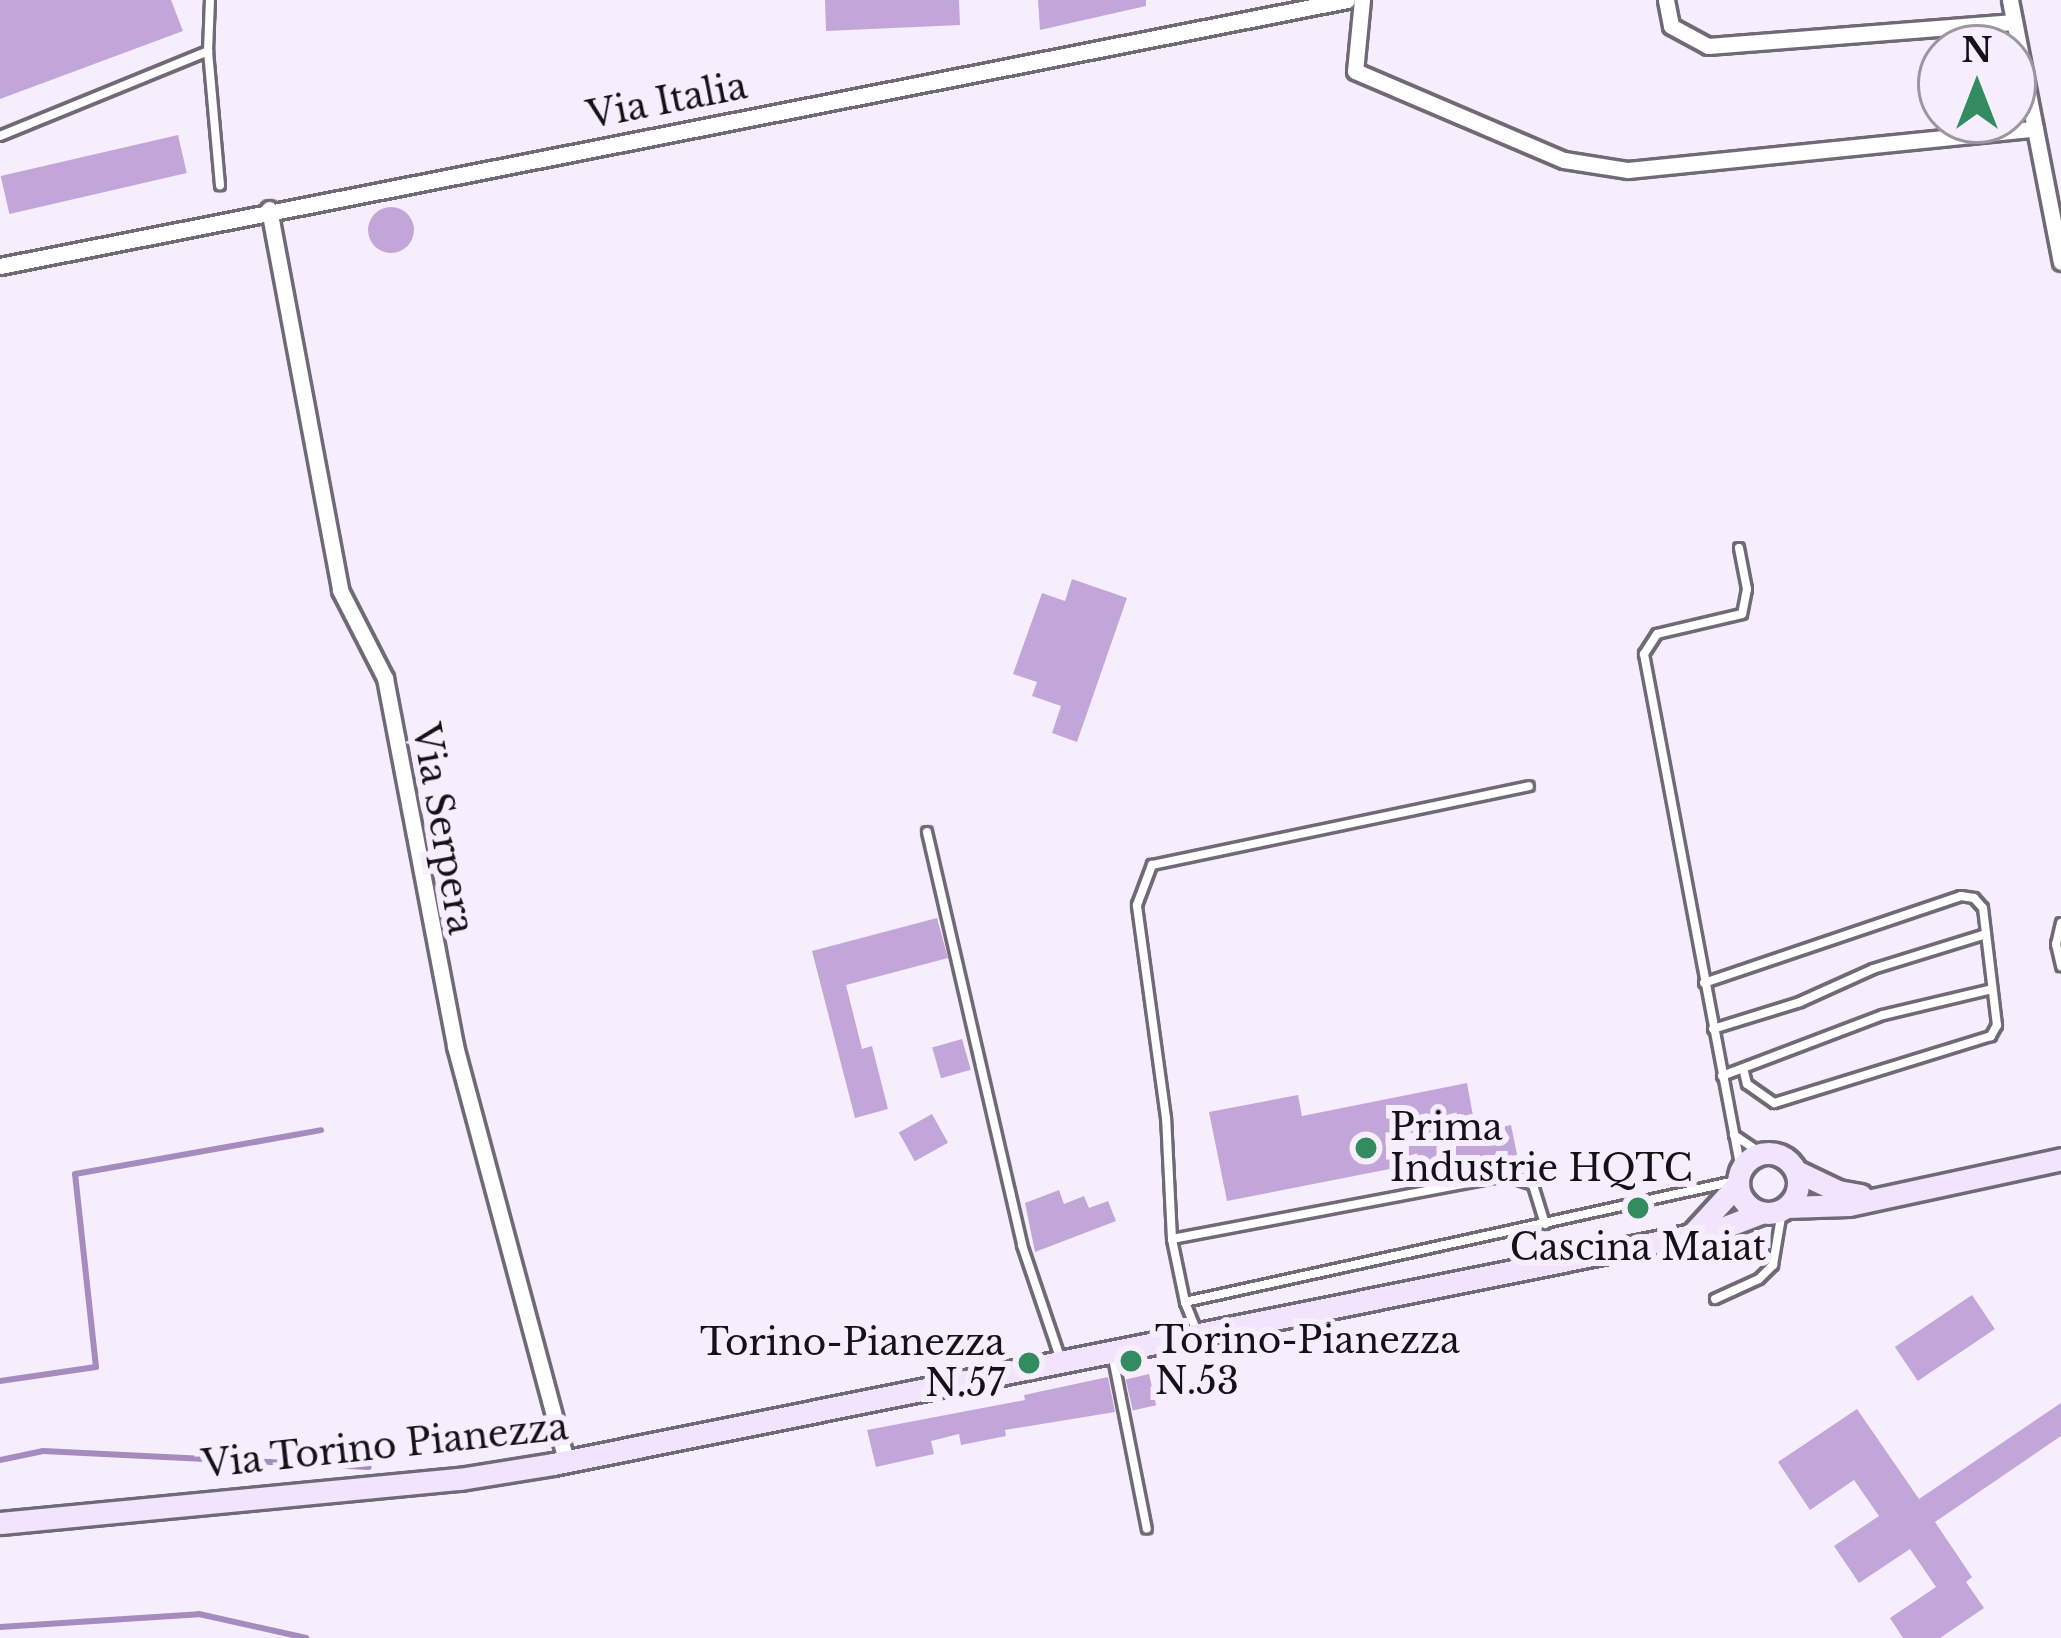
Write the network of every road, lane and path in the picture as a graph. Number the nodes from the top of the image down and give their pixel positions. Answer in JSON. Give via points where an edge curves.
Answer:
{"nodes":[{"id":1,"x":210,"y":0,"type":"edge"},
{"id":2,"x":1347,"y":0,"type":"edge"},
{"id":3,"x":1362,"y":0,"type":"edge"},
{"id":4,"x":1666,"y":0,"type":"edge"},
{"id":5,"x":2010,"y":0,"type":"edge"},
{"id":6,"x":2014,"y":22,"type":"joint"},
{"id":7,"x":208,"y":51,"type":"junction"},
{"id":8,"x":0,"y":136,"type":"edge"},
{"id":9,"x":2037,"y":139,"type":"edge"},
{"id":10,"x":1917,"y":141,"type":"edge"},
{"id":11,"x":220,"y":185,"type":"dead end"},
{"id":12,"x":269,"y":209,"type":"junction"},
{"id":13,"x":2061,"y":262,"type":"edge"},
{"id":14,"x":0,"y":266,"type":"edge"},
{"id":15,"x":1739,"y":548,"type":"dead end"},
{"id":16,"x":1528,"y":786,"type":"dead end"},
{"id":17,"x":927,"y":832,"type":"dead end"},
{"id":18,"x":2061,"y":923,"type":"edge"},
{"id":19,"x":1986,"y":934,"type":"junction"},
{"id":20,"x":2061,"y":965,"type":"edge"},
{"id":21,"x":1704,"y":983,"type":"junction"},
{"id":22,"x":1992,"y":989,"type":"junction"},
{"id":23,"x":1713,"y":1029,"type":"junction"},
{"id":24,"x":1743,"y":1068,"type":"junction"},
{"id":25,"x":1722,"y":1076,"type":"junction"},
{"id":26,"x":1732,"y":1134,"type":"junction"},
{"id":27,"x":1762,"y":1154,"type":"junction"},
{"id":28,"x":2061,"y":1160,"type":"edge"},
{"id":29,"x":1796,"y":1171,"type":"junction"},
{"id":30,"x":1739,"y":1178,"type":"junction"},
{"id":31,"x":1873,"y":1198,"type":"junction"},
{"id":32,"x":1775,"y":1211,"type":"junction"},
{"id":33,"x":1545,"y":1224,"type":"junction"},
{"id":34,"x":1693,"y":1234,"type":"junction"},
{"id":35,"x":1172,"y":1239,"type":"junction"},
{"id":36,"x":1715,"y":1299,"type":"dead end"},
{"id":37,"x":1185,"y":1302,"type":"junction"},
{"id":38,"x":1198,"y":1334,"type":"junction"},
{"id":39,"x":1112,"y":1351,"type":"junction"},
{"id":40,"x":1061,"y":1362,"type":"junction"},
{"id":41,"x":566,"y":1461,"type":"junction"},
{"id":42,"x":0,"y":1523,"type":"edge"},
{"id":43,"x":1148,"y":1528,"type":"dead end"}],
"edges":[{"from":1,"to":7,"type":"lane"},
{"from":2,"to":12,"type":"street","name":"Via Italia"},
{"from":3,"to":10,"type":"street","via":[[1355,71],[1564,160],[1628,170]]},
{"from":4,"to":6,"type":"street","via":[[1671,26],[1708,46]]},
{"from":5,"to":6,"type":"street"},
{"from":7,"to":8,"type":"lane"},
{"from":7,"to":11,"type":"lane"},
{"from":9,"to":13,"type":"street"},
{"from":12,"to":14,"type":"street","name":"Via Italia"},
{"from":12,"to":41,"type":"street","name":"Via Serpera","via":[[340,590],[385,678],[454,1046]]},
{"from":15,"to":21,"type":"lane","via":[[1747,590],[1742,614],[1657,634],[1644,654]]},
{"from":16,"to":35,"type":"lane","via":[[1152,865],[1137,905],[1166,1118]]},
{"from":17,"to":40,"type":"lane","via":[[1022,1245]]},
{"from":18,"to":20,"type":"lane"},
{"from":19,"to":21,"type":"lane","via":[[1983,908],[1961,896]]},
{"from":19,"to":22,"type":"lane"},
{"from":19,"to":23,"type":"lane"},
{"from":21,"to":23,"type":"lane"},
{"from":22,"to":24,"type":"lane","via":[[1883,1015]]},
{"from":22,"to":24,"type":"lane","via":[[1997,1025],[1977,1041],[1774,1103],[1747,1084]]},
{"from":23,"to":25,"type":"lane"},
{"from":24,"to":25,"type":"lane"},
{"from":25,"to":26,"type":"lane"},
{"from":26,"to":27,"type":"lane"},
{"from":26,"to":30,"type":"lane"},
{"from":27,"to":29,"type":"main road","via":[[1782,1156]]},
{"from":27,"to":30,"type":"main road"},
{"from":28,"to":31,"type":"main road","name":"Via Torino Pianezza"},
{"from":29,"to":31,"type":"main road","name":"Via Torino Pianezza"},
{"from":29,"to":32,"type":"main road","via":[[1798,1191]]},
{"from":30,"to":32,"type":"main road","via":[[1745,1202]]},
{"from":30,"to":33,"type":"lane"},
{"from":30,"to":34,"type":"main road"},
{"from":31,"to":32,"type":"main road","name":"Via Torino Pianezza"},
{"from":32,"to":34,"type":"main road","name":"Via Torino Pianezza"},
{"from":32,"to":36,"type":"lane","via":[[1781,1240],[1773,1265]]},
{"from":33,"to":35,"type":"lane","via":[[1533,1185],[1506,1176]]},
{"from":33,"to":37,"type":"lane"},
{"from":34,"to":38,"type":"main road","name":"Via Torino Pianezza"},
{"from":35,"to":37,"type":"lane"},
{"from":37,"to":38,"type":"lane"},
{"from":38,"to":39,"type":"main road","name":"Via Torino Pianezza"},
{"from":39,"to":40,"type":"main road","name":"Via Torino Pianezza"},
{"from":39,"to":43,"type":"lane"},
{"from":40,"to":41,"type":"main road","name":"Via Torino Pianezza"},
{"from":41,"to":42,"type":"main road","name":"Via Torino Pianezza"}]}
